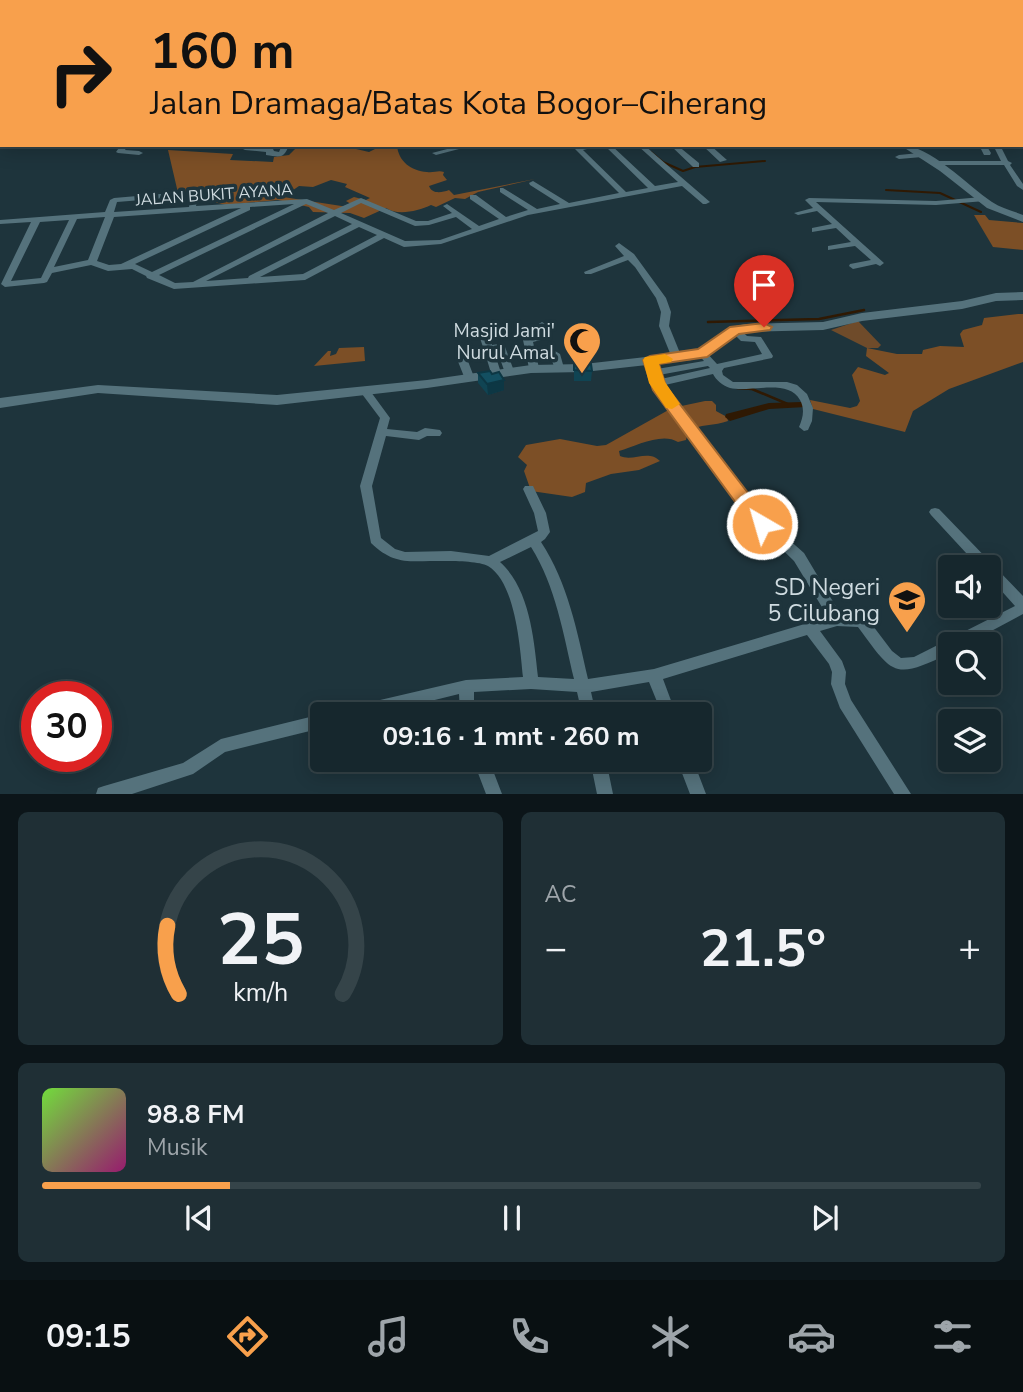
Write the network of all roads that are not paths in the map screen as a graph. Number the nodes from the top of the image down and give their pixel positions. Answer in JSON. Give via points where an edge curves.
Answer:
{"nodes":[{"id":1,"x":908,"y":0,"type":"edge"},
{"id":2,"x":987,"y":0,"type":"edge"},
{"id":3,"x":124,"y":147,"type":"edge"},
{"id":4,"x":248,"y":147,"type":"edge"},
{"id":5,"x":285,"y":147,"type":"edge"},
{"id":6,"x":454,"y":147,"type":"edge"},
{"id":7,"x":576,"y":147,"type":"edge"},
{"id":8,"x":609,"y":147,"type":"edge"},
{"id":9,"x":642,"y":147,"type":"edge"},
{"id":10,"x":675,"y":147,"type":"edge"},
{"id":11,"x":708,"y":147,"type":"edge"},
{"id":12,"x":907,"y":147,"type":"edge"},
{"id":13,"x":983,"y":147,"type":"edge"},
{"id":14,"x":997,"y":147,"type":"edge"},
{"id":15,"x":139,"y":153,"type":"dead end"},
{"id":16,"x":436,"y":153,"type":"dead end"},
{"id":17,"x":986,"y":153,"type":"dead end"},
{"id":18,"x":919,"y":155,"type":"junction"},
{"id":19,"x":899,"y":157,"type":"dead end"},
{"id":20,"x":723,"y":159,"type":"dead end"},
{"id":21,"x":933,"y":163,"type":"junction"},
{"id":22,"x":1008,"y":163,"type":"junction"},
{"id":23,"x":696,"y":165,"type":"dead end"},
{"id":24,"x":533,"y":183,"type":"dead end"},
{"id":25,"x":684,"y":183,"type":"junction"},
{"id":26,"x":654,"y":189,"type":"junction"},
{"id":27,"x":503,"y":190,"type":"dead end"},
{"id":28,"x":1023,"y":191,"type":"edge"},
{"id":29,"x":624,"y":194,"type":"junction"},
{"id":30,"x":473,"y":197,"type":"dead end"},
{"id":31,"x":982,"y":199,"type":"junction"},
{"id":32,"x":307,"y":201,"type":"junction"},
{"id":33,"x":706,"y":202,"type":"dead end"},
{"id":34,"x":256,"y":204,"type":"junction"},
{"id":35,"x":568,"y":205,"type":"junction"},
{"id":36,"x":447,"y":206,"type":"dead end"},
{"id":37,"x":192,"y":209,"type":"junction"},
{"id":38,"x":817,"y":209,"type":"junction"},
{"id":39,"x":535,"y":211,"type":"junction"},
{"id":40,"x":335,"y":213,"type":"junction"},
{"id":41,"x":798,"y":213,"type":"dead end"},
{"id":42,"x":457,"y":214,"type":"junction"},
{"id":43,"x":109,"y":216,"type":"junction"},
{"id":44,"x":73,"y":219,"type":"junction"},
{"id":45,"x":1023,"y":219,"type":"edge"},
{"id":46,"x":505,"y":220,"type":"junction"},
{"id":47,"x":36,"y":221,"type":"junction"},
{"id":48,"x":0,"y":222,"type":"edge"},
{"id":49,"x":359,"y":224,"type":"junction"},
{"id":50,"x":836,"y":226,"type":"junction"},
{"id":51,"x":478,"y":229,"type":"junction"},
{"id":52,"x":815,"y":230,"type":"dead end"},
{"id":53,"x":384,"y":235,"type":"junction"},
{"id":54,"x":856,"y":243,"type":"junction"},
{"id":55,"x":619,"y":246,"type":"dead end"},
{"id":56,"x":831,"y":248,"type":"dead end"},
{"id":57,"x":631,"y":256,"type":"junction"},
{"id":58,"x":92,"y":262,"type":"junction"},
{"id":59,"x":853,"y":266,"type":"dead end"},
{"id":60,"x":121,"y":267,"type":"junction"},
{"id":61,"x":49,"y":271,"type":"junction"},
{"id":62,"x":588,"y":272,"type":"dead end"},
{"id":63,"x":150,"y":275,"type":"junction"},
{"id":64,"x":247,"y":281,"type":"junction"},
{"id":65,"x":191,"y":285,"type":"junction"},
{"id":66,"x":1023,"y":296,"type":"edge"},
{"id":67,"x":542,"y":325,"type":"dead end"},
{"id":68,"x":735,"y":330,"type":"junction"},
{"id":69,"x":483,"y":332,"type":"dead end"},
{"id":70,"x":574,"y":333,"type":"dead end"},
{"id":71,"x":489,"y":349,"type":"junction"},
{"id":72,"x":555,"y":354,"type":"dead end"},
{"id":73,"x":677,"y":358,"type":"junction"},
{"id":74,"x":709,"y":362,"type":"junction"},
{"id":75,"x":534,"y":368,"type":"junction"},
{"id":76,"x":559,"y":368,"type":"junction"},
{"id":77,"x":584,"y":368,"type":"junction"},
{"id":78,"x":502,"y":372,"type":"junction"},
{"id":79,"x":653,"y":372,"type":"junction"},
{"id":80,"x":469,"y":377,"type":"junction"},
{"id":81,"x":364,"y":390,"type":"junction"},
{"id":82,"x":0,"y":403,"type":"edge"},
{"id":83,"x":804,"y":427,"type":"dead end"},
{"id":84,"x":383,"y":432,"type":"junction"},
{"id":85,"x":436,"y":433,"type":"dead end"},
{"id":86,"x":529,"y":489,"type":"dead end"},
{"id":87,"x":935,"y":512,"type":"dead end"},
{"id":88,"x":533,"y":540,"type":"junction"},
{"id":89,"x":976,"y":555,"type":"edge"},
{"id":90,"x":490,"y":561,"type":"junction"},
{"id":91,"x":1001,"y":582,"type":"edge"},
{"id":92,"x":1023,"y":607,"type":"edge"},
{"id":93,"x":837,"y":620,"type":"junction"},
{"id":94,"x":811,"y":630,"type":"junction"},
{"id":95,"x":976,"y":632,"type":"edge"},
{"id":96,"x":938,"y":652,"type":"edge"},
{"id":97,"x":654,"y":675,"type":"junction"},
{"id":98,"x":531,"y":683,"type":"junction"},
{"id":99,"x":466,"y":686,"type":"junction"},
{"id":100,"x":584,"y":686,"type":"junction"},
{"id":101,"x":400,"y":702,"type":"edge"},
{"id":102,"x":467,"y":702,"type":"edge"},
{"id":103,"x":587,"y":702,"type":"edge"},
{"id":104,"x":664,"y":702,"type":"edge"},
{"id":105,"x":310,"y":724,"type":"edge"},
{"id":106,"x":486,"y":772,"type":"edge"},
{"id":107,"x":601,"y":772,"type":"edge"},
{"id":108,"x":690,"y":772,"type":"edge"},
{"id":109,"x":104,"y":793,"type":"edge"},
{"id":110,"x":494,"y":793,"type":"edge"},
{"id":111,"x":606,"y":793,"type":"edge"},
{"id":112,"x":698,"y":793,"type":"edge"},
{"id":113,"x":903,"y":793,"type":"edge"}],
"edges":[{"from":1,"to":2,"type":"street"},
{"from":3,"to":15,"type":"street","via":[[120,152]]},
{"from":4,"to":5,"type":"street","via":[[282,154]]},
{"from":6,"to":16,"type":"street"},
{"from":7,"to":29,"type":"street"},
{"from":8,"to":26,"type":"street"},
{"from":9,"to":25,"type":"street"},
{"from":10,"to":23,"type":"street"},
{"from":11,"to":20,"type":"street"},
{"from":12,"to":18,"type":"street"},
{"from":13,"to":17,"type":"street"},
{"from":14,"to":22,"type":"street"},
{"from":18,"to":19,"type":"street"},
{"from":18,"to":21,"type":"street"},
{"from":21,"to":22,"type":"street"},
{"from":21,"to":31,"type":"street"},
{"from":22,"to":28,"type":"street"},
{"from":24,"to":35,"type":"street"},
{"from":25,"to":26,"type":"street","name":"JALAN BUKIT AYANA"},
{"from":25,"to":33,"type":"street"},
{"from":26,"to":29,"type":"street","name":"JALAN BUKIT AYANA"},
{"from":27,"to":39,"type":"street"},
{"from":29,"to":35,"type":"street","name":"JALAN BUKIT AYANA"},
{"from":30,"to":46,"type":"street"},
{"from":31,"to":38,"type":"street","via":[[809,201]]},
{"from":31,"to":45,"type":"street"},
{"from":32,"to":34,"type":"street","name":"JALAN BUKIT AYANA"},
{"from":32,"to":40,"type":"street","name":"JALAN BUKIT AYANA"},
{"from":32,"to":63,"type":"street"},
{"from":34,"to":37,"type":"street","name":"JALAN BUKIT AYANA"},
{"from":34,"to":60,"type":"street"},
{"from":35,"to":39,"type":"street","name":"JALAN BUKIT AYANA"},
{"from":36,"to":42,"type":"street"},
{"from":37,"to":43,"type":"street","name":"JALAN BUKIT AYANA"},
{"from":37,"to":43,"type":"street","via":[[195,193],[114,200]]},
{"from":38,"to":41,"type":"street"},
{"from":38,"to":50,"type":"street"},
{"from":39,"to":46,"type":"street","name":"JALAN BUKIT AYANA"},
{"from":40,"to":42,"type":"street","via":[[361,200],[415,224]]},
{"from":40,"to":49,"type":"street","name":"JALAN BUKIT AYANA"},
{"from":40,"to":65,"type":"street"},
{"from":42,"to":51,"type":"street"},
{"from":43,"to":44,"type":"street","name":"JALAN BUKIT AYANA"},
{"from":43,"to":58,"type":"street"},
{"from":44,"to":47,"type":"street","name":"JALAN BUKIT AYANA"},
{"from":44,"to":61,"type":"street"},
{"from":46,"to":51,"type":"street","name":"JALAN BUKIT AYANA"},
{"from":47,"to":48,"type":"street","name":"JALAN BUKIT AYANA"},
{"from":47,"to":61,"type":"street","via":[[5,284],[44,280]]},
{"from":49,"to":53,"type":"street","name":"JALAN BUKIT AYANA"},
{"from":49,"to":64,"type":"street"},
{"from":50,"to":52,"type":"street"},
{"from":50,"to":54,"type":"street"},
{"from":51,"to":53,"type":"street","name":"JALAN BUKIT AYANA","via":[[442,242],[404,244]]},
{"from":53,"to":64,"type":"street","via":[[306,277]]},
{"from":54,"to":56,"type":"street"},
{"from":54,"to":59,"type":"street","via":[[879,262]]},
{"from":55,"to":57,"type":"street"},
{"from":57,"to":62,"type":"street"},
{"from":57,"to":73,"type":"street","via":[[663,304],[664,326]]},
{"from":58,"to":60,"type":"street"},
{"from":58,"to":61,"type":"street"},
{"from":60,"to":63,"type":"street","via":[[133,266]]},
{"from":63,"to":65,"type":"street","via":[[174,286]]},
{"from":64,"to":65,"type":"street"},
{"from":66,"to":68,"type":"street","via":[[996,296],[824,326]]},
{"from":67,"to":75,"type":"street","via":[[545,337],[528,340]]},
{"from":68,"to":74,"type":"street"},
{"from":68,"to":74,"type":"street","via":[[744,340],[759,340],[768,356],[725,365]]},
{"from":69,"to":71,"type":"street"},
{"from":70,"to":77,"type":"street","via":[[575,353]]},
{"from":71,"to":78,"type":"street","via":[[501,348]]},
{"from":71,"to":80,"type":"street","via":[[459,356]]},
{"from":72,"to":76,"type":"street"},
{"from":73,"to":74,"type":"street"},
{"from":73,"to":79,"type":"street"},
{"from":74,"to":79,"type":"street"},
{"from":74,"to":83,"type":"street","via":[[723,382],[731,385],[795,387],[806,402]]},
{"from":75,"to":76,"type":"street"},
{"from":75,"to":78,"type":"street"},
{"from":76,"to":77,"type":"street"},
{"from":77,"to":79,"type":"street"},
{"from":78,"to":80,"type":"street"},
{"from":79,"to":93,"type":"street","via":[[756,517],[799,557]]},
{"from":80,"to":81,"type":"street"},
{"from":81,"to":82,"type":"street","via":[[270,400],[98,388]]},
{"from":81,"to":84,"type":"street","via":[[385,418]]},
{"from":84,"to":85,"type":"street"},
{"from":84,"to":90,"type":"street","via":[[366,486],[378,544],[400,558]]},
{"from":86,"to":88,"type":"street","via":[[544,527],[541,536]]},
{"from":87,"to":89,"type":"street"},
{"from":88,"to":90,"type":"street"},
{"from":88,"to":100,"type":"street","via":[[563,602]]},
{"from":90,"to":98,"type":"street","via":[[514,595],[526,638]]},
{"from":91,"to":92,"type":"street"},
{"from":92,"to":95,"type":"street"},
{"from":93,"to":94,"type":"street"},
{"from":93,"to":96,"type":"street","via":[[862,622],[899,664],[915,663]]},
{"from":94,"to":97,"type":"street"},
{"from":94,"to":113,"type":"street","via":[[835,661],[845,703]]},
{"from":97,"to":100,"type":"street"},
{"from":97,"to":104,"type":"street"},
{"from":98,"to":99,"type":"street"},
{"from":98,"to":100,"type":"street"},
{"from":99,"to":101,"type":"street"},
{"from":99,"to":102,"type":"street"},
{"from":100,"to":103,"type":"street"},
{"from":105,"to":109,"type":"street","via":[[221,746],[187,769]]},
{"from":106,"to":110,"type":"street"},
{"from":107,"to":111,"type":"street"},
{"from":108,"to":112,"type":"street"}]}
